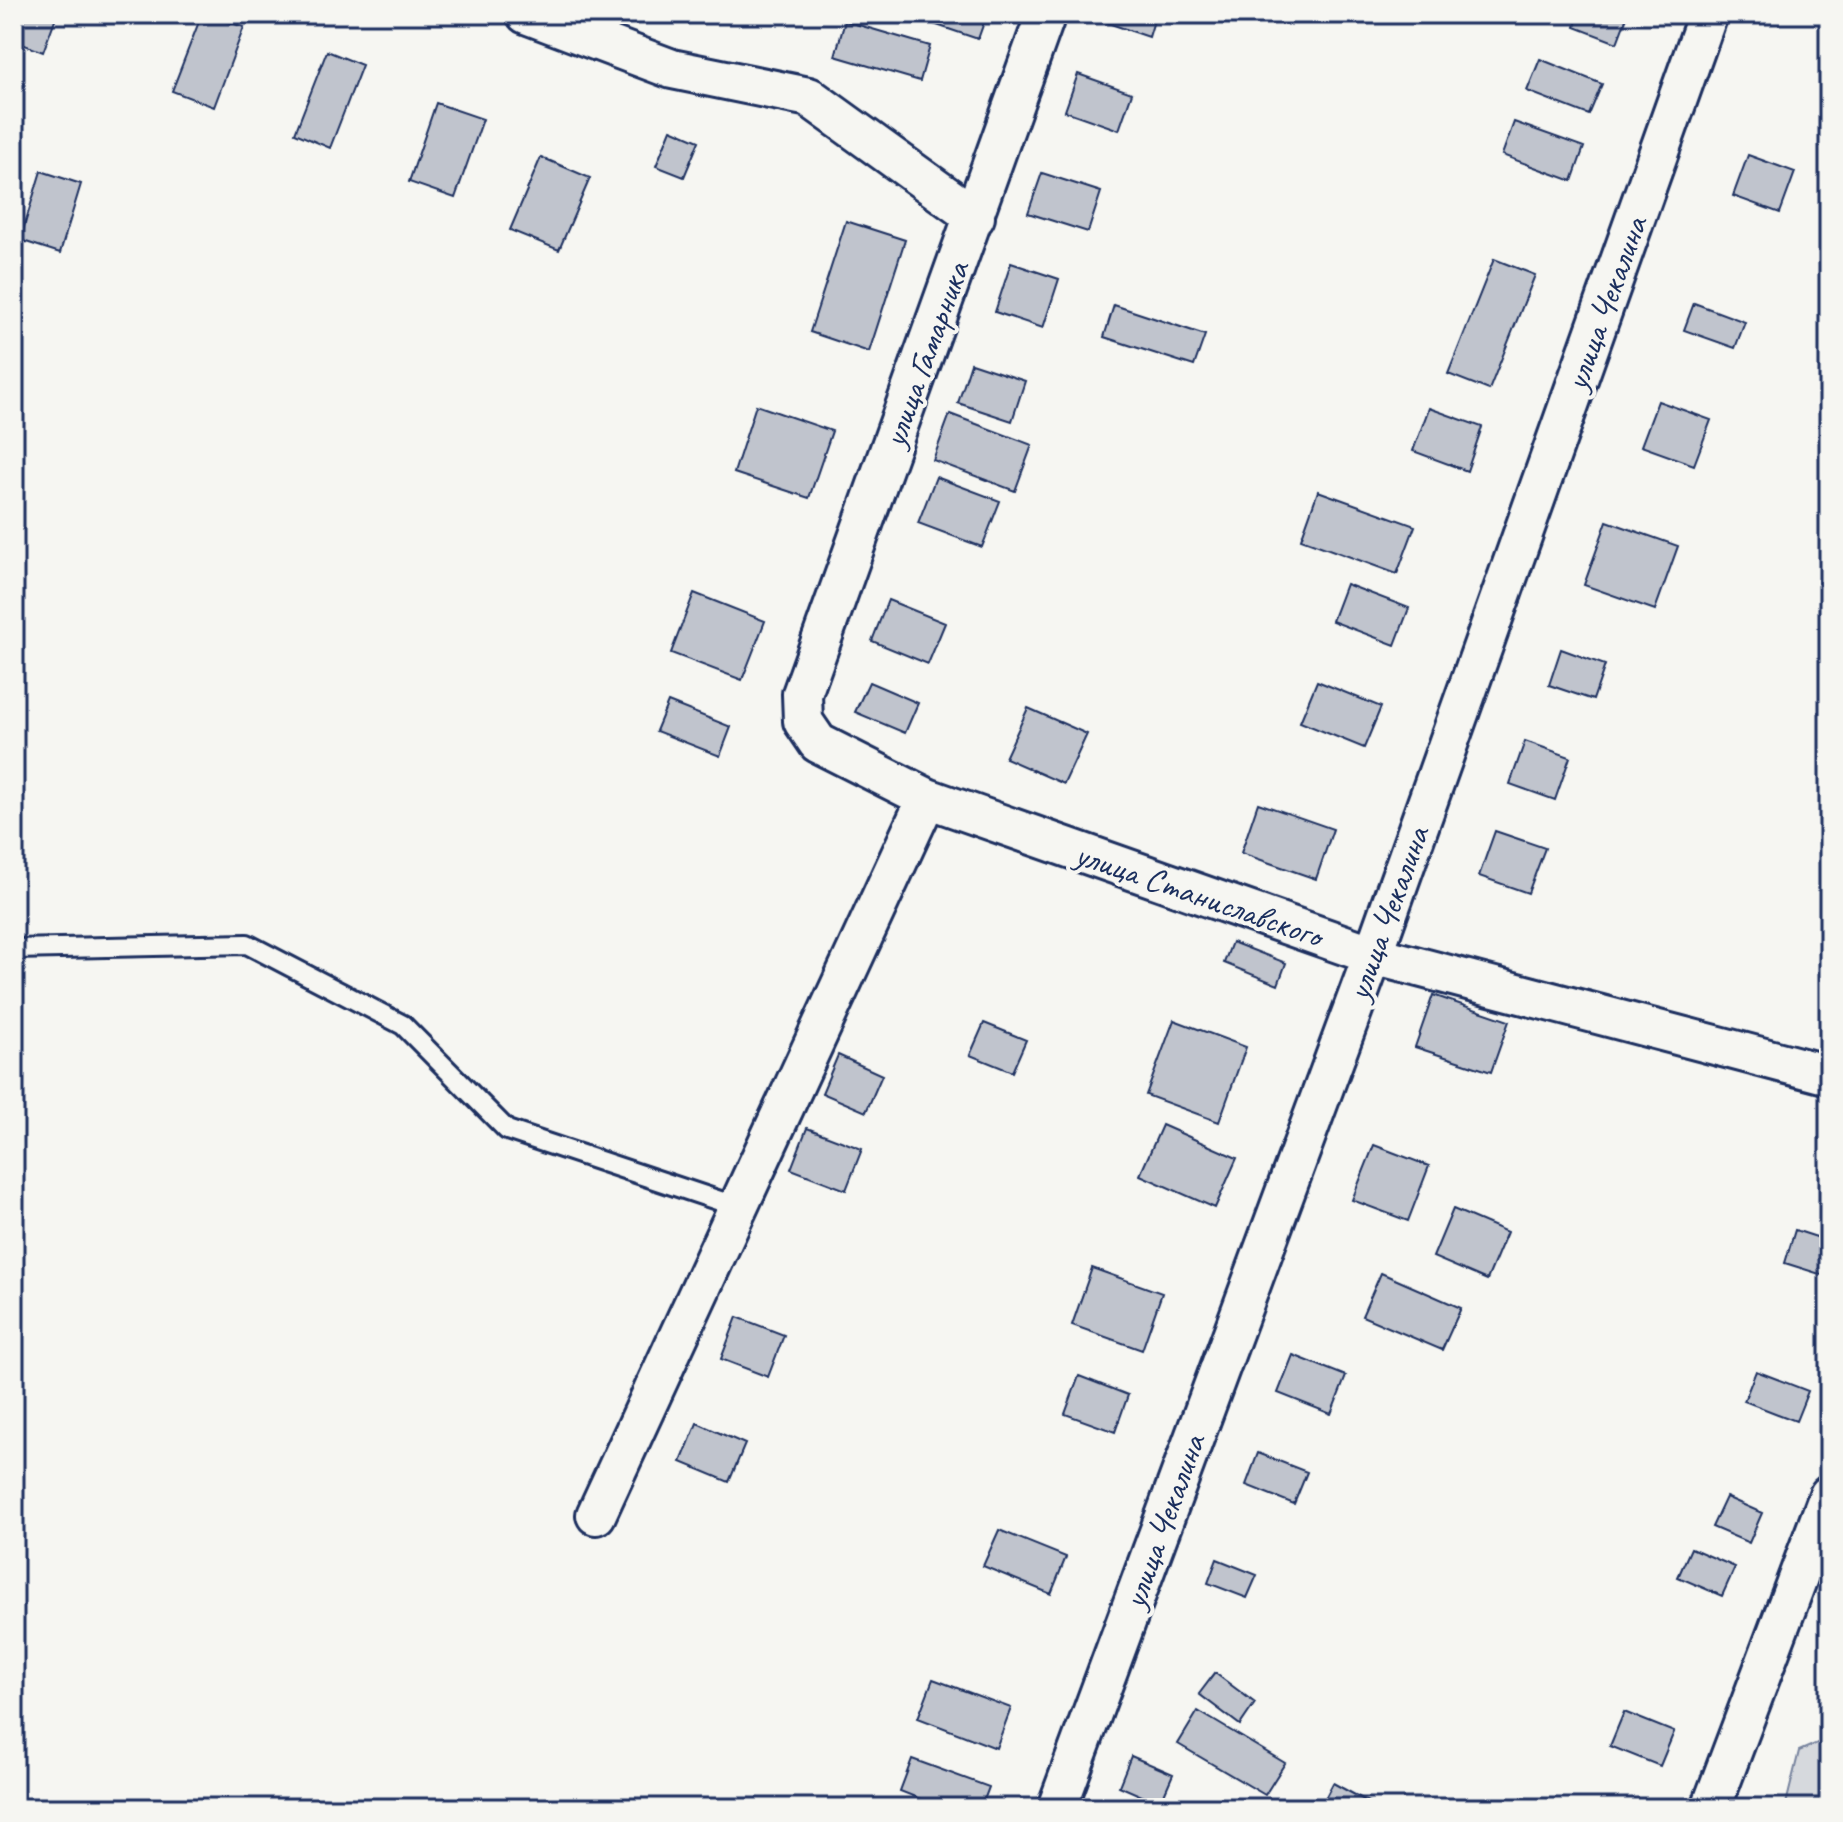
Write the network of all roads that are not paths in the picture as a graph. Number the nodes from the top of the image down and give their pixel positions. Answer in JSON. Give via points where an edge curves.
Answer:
{"nodes":[{"id":1,"x":526,"y":14,"type":"edge"},
{"id":2,"x":1046,"y":14,"type":"edge"},
{"id":3,"x":1708,"y":14,"type":"edge"},
{"id":4,"x":975,"y":217,"type":"junction"},
{"id":5,"x":802,"y":694,"type":"joint"},
{"id":6,"x":927,"y":798,"type":"junction"},
{"id":7,"x":14,"y":949,"type":"edge"},
{"id":8,"x":1373,"y":955,"type":"junction"},
{"id":9,"x":1829,"y":1075,"type":"edge"},
{"id":10,"x":738,"y":1207,"type":"junction"},
{"id":11,"x":1829,"y":1495,"type":"edge"},
{"id":12,"x":596,"y":1515,"type":"dead end"},
{"id":13,"x":1057,"y":1808,"type":"edge"},
{"id":14,"x":1711,"y":1808,"type":"edge"}],
"edges":[{"from":1,"to":4,"type":"street","via":[[672,69],[809,97]]},
{"from":2,"to":4,"type":"street","name":"улица Гамарника"},
{"from":3,"to":8,"type":"street","name":"улица Чекалина"},
{"from":4,"to":5,"type":"street","name":"улица Гамарника"},
{"from":5,"to":6,"type":"street","name":"улица Станиславского","via":[[803,721],[818,743]]},
{"from":6,"to":8,"type":"street","name":"улица Станиславского"},
{"from":6,"to":10,"type":"street"},
{"from":7,"to":10,"type":"lane","via":[[247,944],[403,1025],[507,1130]]},
{"from":8,"to":9,"type":"street","name":"улица Станиславского"},
{"from":8,"to":13,"type":"street","name":"улица Чекалина"},
{"from":10,"to":12,"type":"street"},
{"from":11,"to":14,"type":"street"}]}
